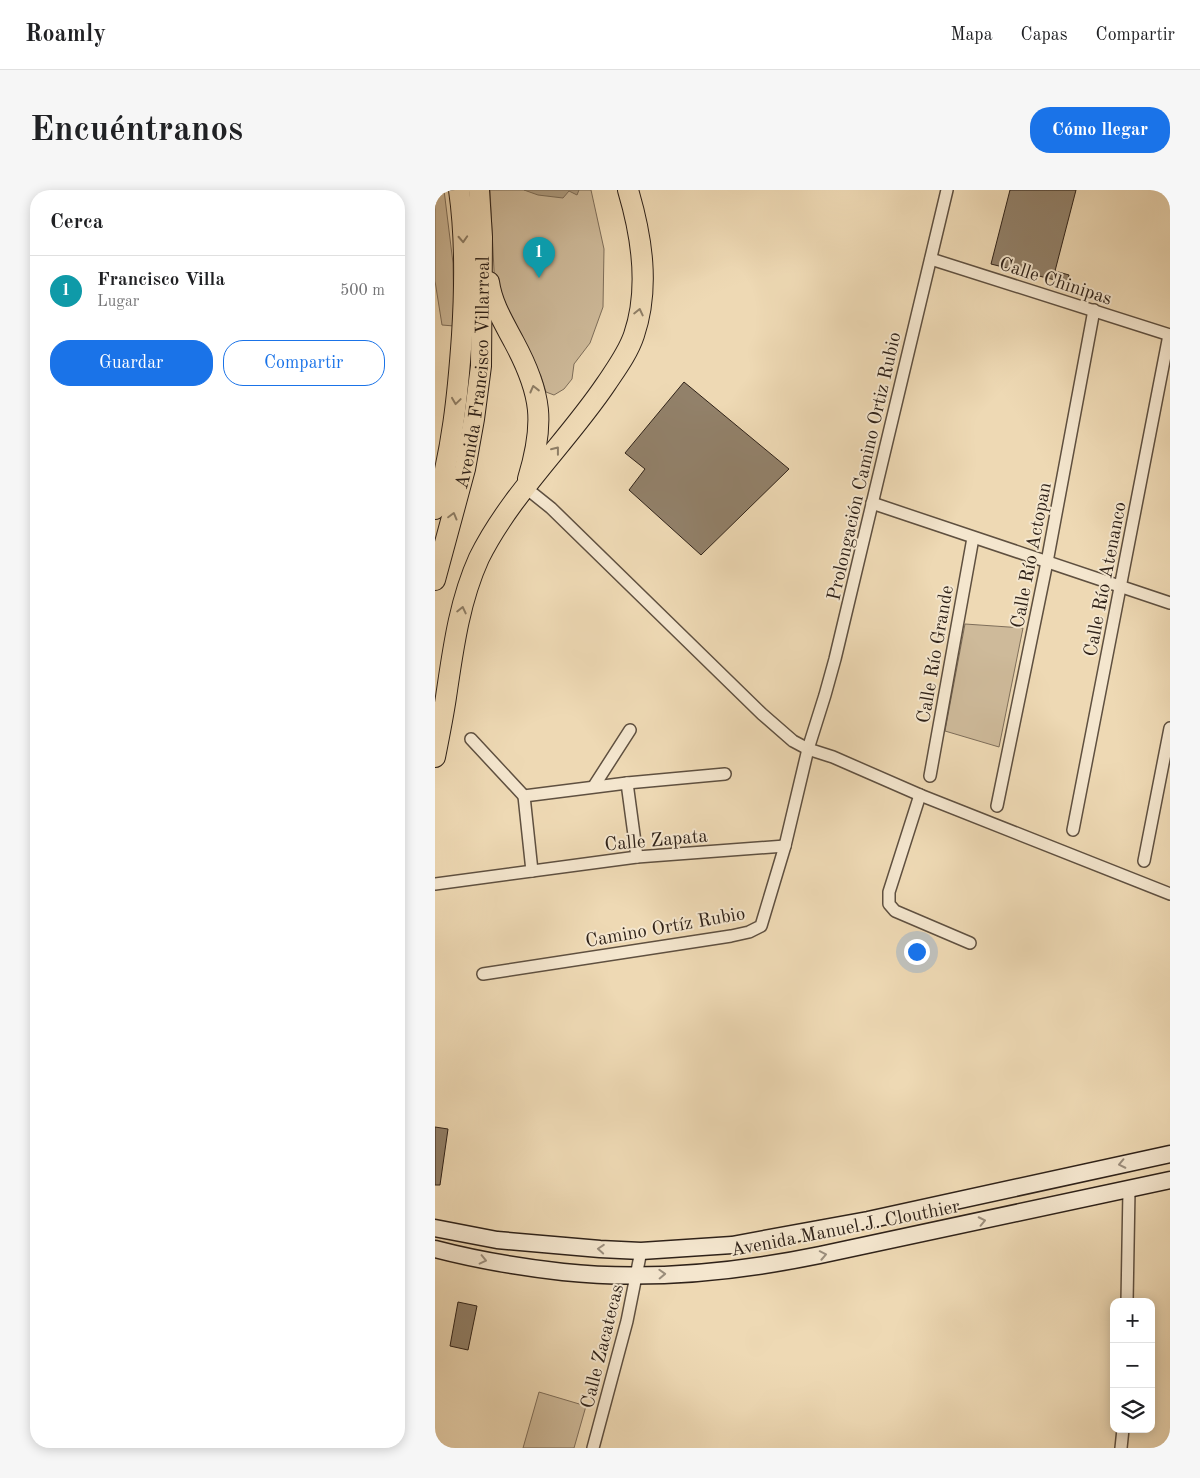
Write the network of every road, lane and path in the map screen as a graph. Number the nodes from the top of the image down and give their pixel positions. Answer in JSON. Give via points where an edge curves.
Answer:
{"nodes":[{"id":1,"x":459,"y":190,"type":"edge"},
{"id":2,"x":479,"y":190,"type":"edge"},
{"id":3,"x":628,"y":190,"type":"edge"},
{"id":4,"x":947,"y":190,"type":"edge"},
{"id":5,"x":482,"y":237,"type":"junction"},
{"id":6,"x":931,"y":259,"type":"junction"},
{"id":7,"x":1094,"y":310,"type":"junction"},
{"id":8,"x":1169,"y":335,"type":"edge"},
{"id":9,"x":526,"y":488,"type":"junction"},
{"id":10,"x":872,"y":504,"type":"junction"},
{"id":11,"x":435,"y":508,"type":"edge"},
{"id":12,"x":973,"y":538,"type":"junction"},
{"id":13,"x":1047,"y":562,"type":"junction"},
{"id":14,"x":435,"y":580,"type":"edge"},
{"id":15,"x":1121,"y":586,"type":"junction"},
{"id":16,"x":1170,"y":603,"type":"edge"},
{"id":17,"x":451,"y":657,"type":"junction"},
{"id":18,"x":435,"y":703,"type":"edge"},
{"id":19,"x":1170,"y":728,"type":"edge"},
{"id":20,"x":630,"y":730,"type":"dead end"},
{"id":21,"x":471,"y":740,"type":"dead end"},
{"id":22,"x":808,"y":749,"type":"junction"},
{"id":23,"x":435,"y":757,"type":"edge"},
{"id":24,"x":725,"y":774,"type":"dead end"},
{"id":25,"x":930,"y":776,"type":"dead end"},
{"id":26,"x":627,"y":782,"type":"junction"},
{"id":27,"x":594,"y":786,"type":"junction"},
{"id":28,"x":920,"y":795,"type":"junction"},
{"id":29,"x":525,"y":796,"type":"junction"},
{"id":30,"x":997,"y":806,"type":"dead end"},
{"id":31,"x":1073,"y":830,"type":"dead end"},
{"id":32,"x":785,"y":846,"type":"junction"},
{"id":33,"x":637,"y":857,"type":"junction"},
{"id":34,"x":1144,"y":861,"type":"dead end"},
{"id":35,"x":532,"y":871,"type":"junction"},
{"id":36,"x":435,"y":884,"type":"edge"},
{"id":37,"x":1170,"y":894,"type":"edge"},
{"id":38,"x":970,"y":943,"type":"dead end"},
{"id":39,"x":483,"y":974,"type":"dead end"},
{"id":40,"x":1170,"y":1154,"type":"edge"},
{"id":41,"x":1170,"y":1180,"type":"edge"},
{"id":42,"x":1129,"y":1190,"type":"junction"},
{"id":43,"x":435,"y":1228,"type":"edge"},
{"id":44,"x":435,"y":1250,"type":"edge"},
{"id":45,"x":641,"y":1251,"type":"junction"},
{"id":46,"x":635,"y":1275,"type":"junction"},
{"id":47,"x":1127,"y":1298,"type":"edge"},
{"id":48,"x":1123,"y":1433,"type":"edge"},
{"id":49,"x":593,"y":1448,"type":"edge"},
{"id":50,"x":1121,"y":1448,"type":"edge"}],
"edges":[{"from":1,"to":11,"type":"highway","name":"Avenida Francisco Villarreal","one_way":true,"via":[[464,254],[459,386]]},
{"from":2,"to":5,"type":"highway","name":"Avenida Francisco Villarreal"},
{"from":9,"to":3,"type":"highway","one_way":true,"via":[[597,397],[634,336],[642,302],[643,278],[636,217]]},
{"from":4,"to":6,"type":"street","name":"Prolongación Camino Ortiz Rubio"},
{"from":9,"to":5,"type":"highway","one_way":true,"via":[[538,437],[538,402],[531,376],[490,293]]},
{"from":14,"to":5,"type":"highway","name":"Avenida Francisco Villarreal","one_way":true,"via":[[465,470],[478,392]]},
{"from":6,"to":7,"type":"street","name":"Calle Chinipas"},
{"from":6,"to":10,"type":"street","name":"Prolongación Camino Ortiz Rubio"},
{"from":7,"to":8,"type":"street","name":"Calle Chinipas"},
{"from":7,"to":13,"type":"street","name":"Calle Río Actopan"},
{"from":8,"to":15,"type":"street","name":"Calle Río Atenanco"},
{"from":17,"to":9,"type":"highway","one_way":true,"via":[[462,606],[476,566],[498,526]]},
{"from":9,"to":22,"type":"street","via":[[551,508],[778,728]]},
{"from":10,"to":12,"type":"street"},
{"from":10,"to":22,"type":"street","name":"Prolongación Camino Ortiz Rubio","via":[[828,686]]},
{"from":12,"to":13,"type":"street"},
{"from":12,"to":25,"type":"street","name":"Calle Río Grande"},
{"from":13,"to":15,"type":"street"},
{"from":13,"to":30,"type":"street","name":"Calle Río Actopan"},
{"from":15,"to":16,"type":"street"},
{"from":15,"to":31,"type":"street","name":"Calle Río Atenanco"},
{"from":17,"to":18,"type":"highway"},
{"from":17,"to":23,"type":"highway"},
{"from":19,"to":34,"type":"street"},
{"from":20,"to":27,"type":"street"},
{"from":21,"to":29,"type":"street"},
{"from":22,"to":28,"type":"street"},
{"from":22,"to":32,"type":"street","name":"Camino Ortíz Rubio"},
{"from":24,"to":26,"type":"street"},
{"from":26,"to":27,"type":"street"},
{"from":26,"to":33,"type":"street"},
{"from":27,"to":29,"type":"street"},
{"from":28,"to":37,"type":"street"},
{"from":28,"to":38,"type":"street","via":[[889,892],[889,904],[895,911]]},
{"from":29,"to":35,"type":"street"},
{"from":32,"to":33,"type":"street","name":"Calle Zapata"},
{"from":32,"to":39,"type":"street","name":"Camino Ortíz Rubio","via":[[761,926],[749,932]]},
{"from":33,"to":35,"type":"street","name":"Calle Zapata"},
{"from":35,"to":36,"type":"street","name":"Calle Zapata"},
{"from":40,"to":45,"type":"main road","name":"Avenida Manuel J. Clouthier","one_way":true,"via":[[798,1234],[732,1245]]},
{"from":41,"to":42,"type":"main road","name":"Avenida Manuel J. Clouthier"},
{"from":46,"to":42,"type":"main road","name":"Avenida Manuel J. Clouthier","one_way":true,"via":[[709,1272],[776,1264]]},
{"from":42,"to":47,"type":"street"},
{"from":45,"to":43,"type":"main road","name":"Avenida Manuel J. Clouthier","one_way":true,"via":[[521,1242]]},
{"from":44,"to":46,"type":"main road","name":"Avenida Manuel J. Clouthier","one_way":true,"via":[[496,1263],[564,1272]]},
{"from":45,"to":46,"type":"street","name":"Calle Zacatecas"},
{"from":46,"to":49,"type":"street","name":"Calle Zacatecas","via":[[627,1322]]},
{"from":48,"to":50,"type":"street"}]}
